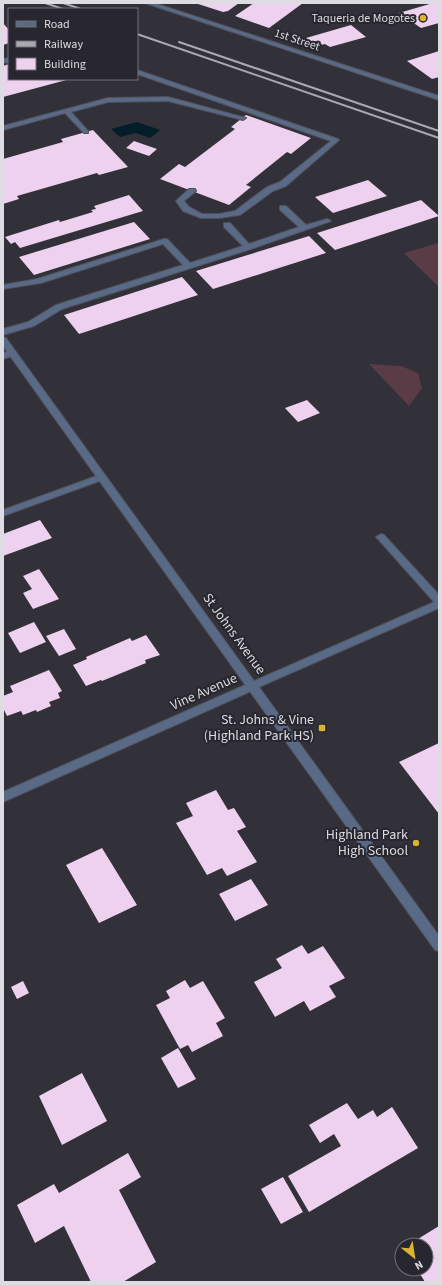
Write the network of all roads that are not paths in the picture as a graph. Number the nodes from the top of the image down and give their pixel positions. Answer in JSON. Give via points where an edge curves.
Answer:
{"nodes":[{"id":1,"x":148,"y":3,"type":"edge"},
{"id":2,"x":138,"y":72,"type":"edge"},
{"id":3,"x":184,"y":88,"type":"junction"},
{"id":4,"x":439,"y":98,"type":"edge"},
{"id":5,"x":168,"y":99,"type":"junction"},
{"id":6,"x":67,"y":111,"type":"junction"},
{"id":7,"x":243,"y":118,"type":"dead end"},
{"id":8,"x":3,"y":128,"type":"edge"},
{"id":9,"x":86,"y":132,"type":"dead end"},
{"id":10,"x":192,"y":191,"type":"dead end"},
{"id":11,"x":283,"y":208,"type":"dead end"},
{"id":12,"x":327,"y":221,"type":"dead end"},
{"id":13,"x":227,"y":225,"type":"dead end"},
{"id":14,"x":304,"y":228,"type":"junction"},
{"id":15,"x":248,"y":246,"type":"junction"},
{"id":16,"x":188,"y":266,"type":"junction"},
{"id":17,"x":3,"y":287,"type":"edge"},
{"id":18,"x":3,"y":332,"type":"edge"},
{"id":19,"x":3,"y":340,"type":"edge"},
{"id":20,"x":12,"y":353,"type":"junction"},
{"id":21,"x":3,"y":356,"type":"edge"},
{"id":22,"x":102,"y":478,"type":"junction"},
{"id":23,"x":3,"y":513,"type":"edge"},
{"id":24,"x":381,"y":537,"type":"dead end"},
{"id":25,"x":439,"y":601,"type":"edge"},
{"id":26,"x":439,"y":604,"type":"edge"},
{"id":27,"x":252,"y":686,"type":"junction"},
{"id":28,"x":3,"y":797,"type":"edge"},
{"id":29,"x":439,"y":946,"type":"edge"}],
"edges":[{"from":1,"to":4,"type":"street","name":"1st Street"},
{"from":2,"to":3,"type":"street"},
{"from":3,"to":5,"type":"street"},
{"from":3,"to":10,"type":"street","via":[[336,140],[283,184],[270,189],[237,213],[201,216],[186,209],[180,201]]},
{"from":5,"to":6,"type":"street","via":[[108,100]]},
{"from":5,"to":7,"type":"street"},
{"from":6,"to":8,"type":"street"},
{"from":6,"to":9,"type":"street"},
{"from":11,"to":14,"type":"street"},
{"from":12,"to":14,"type":"street"},
{"from":13,"to":15,"type":"street"},
{"from":14,"to":15,"type":"street"},
{"from":15,"to":16,"type":"street"},
{"from":16,"to":17,"type":"street","via":[[164,241],[38,281]]},
{"from":16,"to":18,"type":"street","via":[[59,307],[31,324]]},
{"from":19,"to":20,"type":"street","name":"St Johns Avenue"},
{"from":20,"to":21,"type":"street"},
{"from":20,"to":22,"type":"street","name":"St Johns Avenue"},
{"from":22,"to":23,"type":"street"},
{"from":22,"to":27,"type":"street","name":"St Johns Avenue"},
{"from":24,"to":25,"type":"street"},
{"from":26,"to":27,"type":"street","name":"Vine Avenue"},
{"from":27,"to":28,"type":"street","name":"Vine Avenue"},
{"from":27,"to":29,"type":"street","name":"St Johns Avenue"}]}
